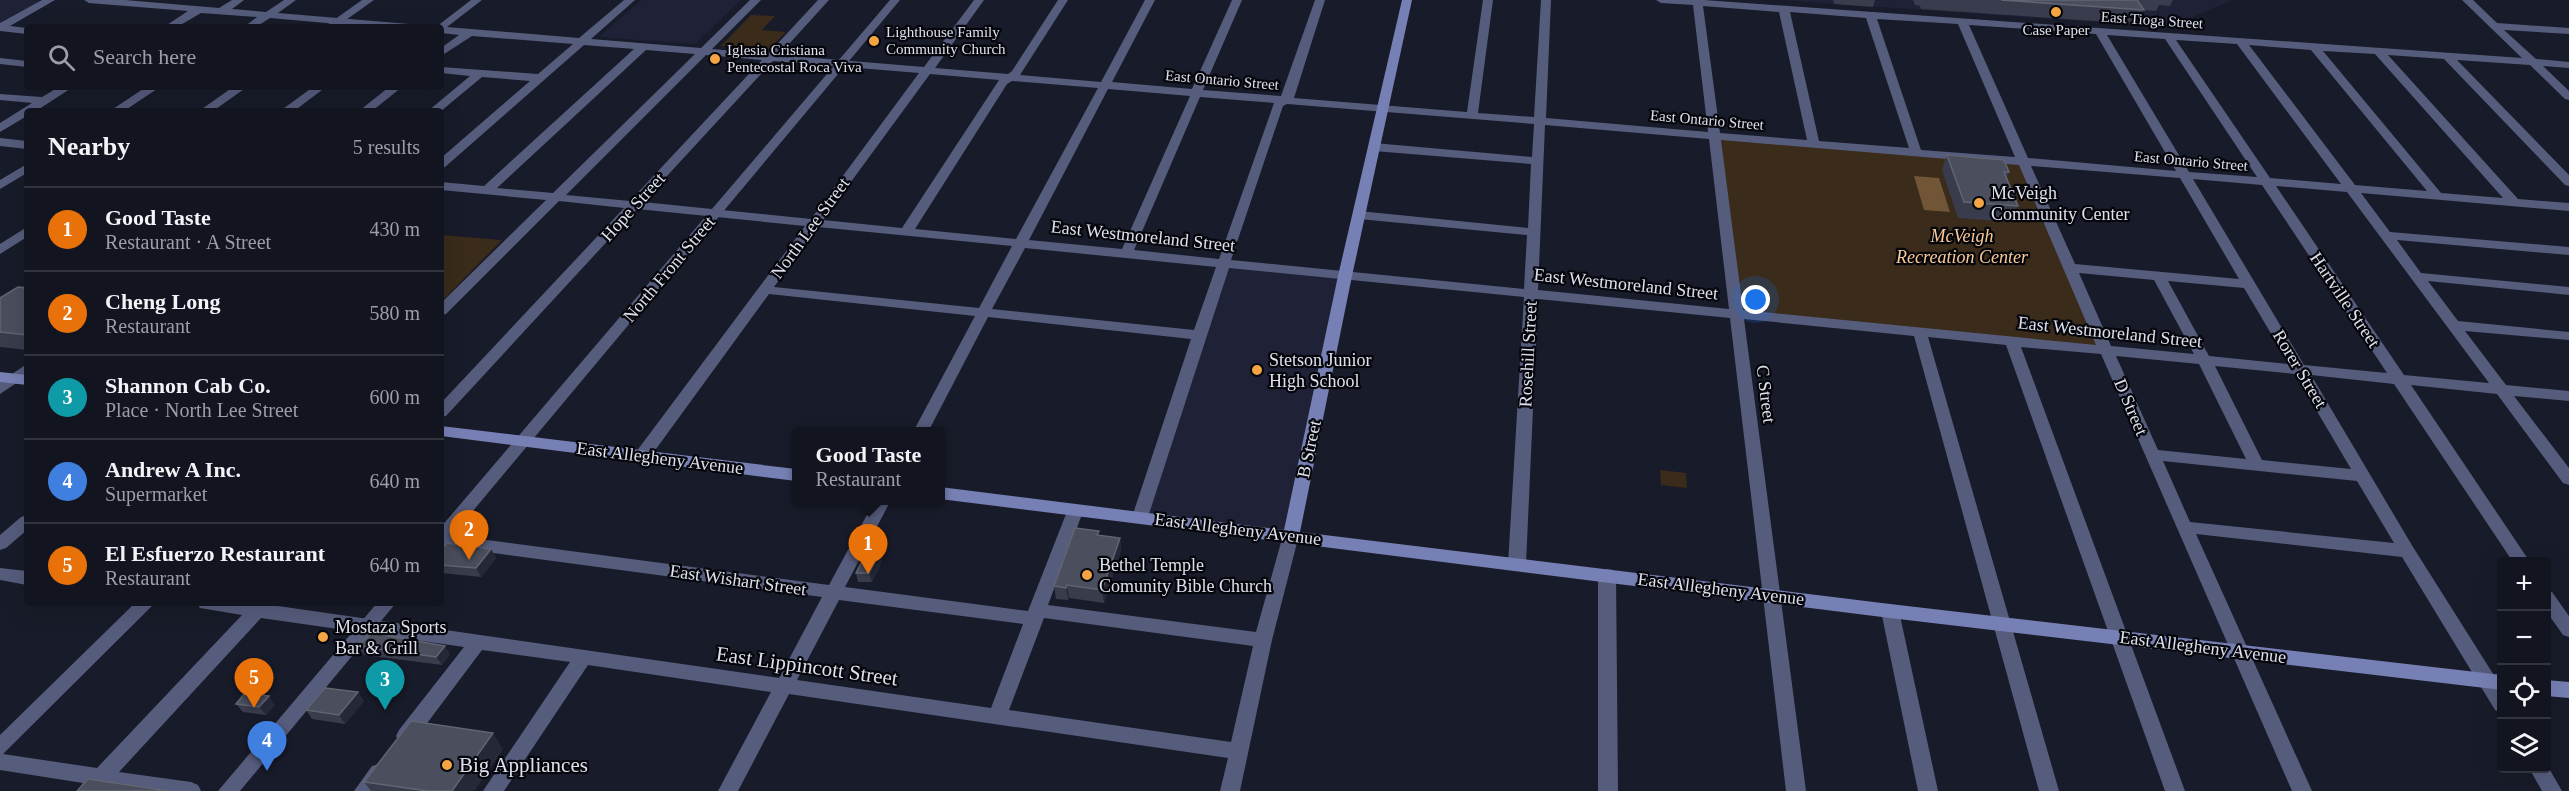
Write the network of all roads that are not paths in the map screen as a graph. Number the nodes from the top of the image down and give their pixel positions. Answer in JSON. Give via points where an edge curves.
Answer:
{"nodes":[{"id":1,"x":50,"y":0,"type":"edge"},
{"id":2,"x":89,"y":0,"type":"edge"},
{"id":3,"x":209,"y":0,"type":"edge"},
{"id":4,"x":239,"y":0,"type":"edge"},
{"id":5,"x":291,"y":0,"type":"edge"},
{"id":6,"x":369,"y":0,"type":"edge"},
{"id":7,"x":477,"y":0,"type":"edge"},
{"id":8,"x":630,"y":0,"type":"edge"},
{"id":9,"x":756,"y":0,"type":"edge"},
{"id":10,"x":824,"y":0,"type":"edge"},
{"id":11,"x":895,"y":0,"type":"edge"},
{"id":12,"x":979,"y":0,"type":"edge"},
{"id":13,"x":1063,"y":0,"type":"edge"},
{"id":14,"x":1150,"y":0,"type":"edge"},
{"id":15,"x":1237,"y":0,"type":"edge"},
{"id":16,"x":1320,"y":0,"type":"edge"},
{"id":17,"x":1407,"y":0,"type":"edge"},
{"id":18,"x":1488,"y":0,"type":"edge"},
{"id":19,"x":1546,"y":0,"type":"edge"},
{"id":20,"x":1661,"y":0,"type":"edge"},
{"id":21,"x":2467,"y":0,"type":"edge"},
{"id":22,"x":118,"y":1,"type":"edge"},
{"id":23,"x":1698,"y":3,"type":"junction"},
{"id":24,"x":200,"y":9,"type":"junction"},
{"id":25,"x":1784,"y":9,"type":"junction"},
{"id":26,"x":221,"y":11,"type":"junction"},
{"id":27,"x":267,"y":15,"type":"junction"},
{"id":28,"x":1871,"y":16,"type":"junction"},
{"id":29,"x":1962,"y":22,"type":"junction"},
{"id":30,"x":174,"y":24,"type":"edge"},
{"id":31,"x":254,"y":24,"type":"edge"},
{"id":32,"x":334,"y":24,"type":"edge"},
{"id":33,"x":444,"y":26,"type":"edge"},
{"id":34,"x":2494,"y":26,"type":"junction"},
{"id":35,"x":0,"y":28,"type":"edge"},
{"id":36,"x":444,"y":28,"type":"edge"},
{"id":37,"x":24,"y":31,"type":"edge"},
{"id":38,"x":2569,"y":31,"type":"edge"},
{"id":39,"x":470,"y":32,"type":"junction"},
{"id":40,"x":2100,"y":32,"type":"junction"},
{"id":41,"x":2169,"y":37,"type":"junction"},
{"id":42,"x":584,"y":42,"type":"junction"},
{"id":43,"x":2241,"y":42,"type":"junction"},
{"id":44,"x":643,"y":47,"type":"junction"},
{"id":45,"x":2314,"y":47,"type":"junction"},
{"id":46,"x":444,"y":51,"type":"edge"},
{"id":47,"x":703,"y":51,"type":"junction"},
{"id":48,"x":2379,"y":52,"type":"junction"},
{"id":49,"x":771,"y":57,"type":"junction"},
{"id":50,"x":2448,"y":57,"type":"junction"},
{"id":51,"x":0,"y":61,"type":"edge"},
{"id":52,"x":842,"y":63,"type":"junction"},
{"id":53,"x":2532,"y":63,"type":"junction"},
{"id":54,"x":24,"y":64,"type":"edge"},
{"id":55,"x":2569,"y":65,"type":"edge"},
{"id":56,"x":444,"y":70,"type":"edge"},
{"id":57,"x":927,"y":70,"type":"junction"},
{"id":58,"x":480,"y":73,"type":"junction"},
{"id":59,"x":1009,"y":77,"type":"junction"},
{"id":60,"x":540,"y":78,"type":"junction"},
{"id":61,"x":1104,"y":85,"type":"junction"},
{"id":62,"x":62,"y":90,"type":"edge"},
{"id":63,"x":149,"y":90,"type":"edge"},
{"id":64,"x":236,"y":90,"type":"edge"},
{"id":65,"x":316,"y":90,"type":"edge"},
{"id":66,"x":392,"y":90,"type":"edge"},
{"id":67,"x":1197,"y":93,"type":"junction"},
{"id":68,"x":0,"y":97,"type":"edge"},
{"id":69,"x":2569,"y":97,"type":"edge"},
{"id":70,"x":1284,"y":100,"type":"junction"},
{"id":71,"x":44,"y":101,"type":"junction"},
{"id":72,"x":32,"y":108,"type":"edge"},
{"id":73,"x":121,"y":108,"type":"edge"},
{"id":74,"x":210,"y":108,"type":"edge"},
{"id":75,"x":290,"y":108,"type":"edge"},
{"id":76,"x":369,"y":108,"type":"edge"},
{"id":77,"x":438,"y":108,"type":"edge"},
{"id":78,"x":1383,"y":108,"type":"junction"},
{"id":79,"x":24,"y":113,"type":"edge"},
{"id":80,"x":1472,"y":116,"type":"junction"},
{"id":81,"x":1541,"y":122,"type":"junction"},
{"id":82,"x":0,"y":128,"type":"edge"},
{"id":83,"x":1714,"y":136,"type":"junction"},
{"id":84,"x":0,"y":142,"type":"edge"},
{"id":85,"x":1814,"y":144,"type":"junction"},
{"id":86,"x":24,"y":145,"type":"edge"},
{"id":87,"x":1374,"y":147,"type":"junction"},
{"id":88,"x":1916,"y":152,"type":"junction"},
{"id":89,"x":444,"y":161,"type":"edge"},
{"id":90,"x":1537,"y":161,"type":"junction"},
{"id":91,"x":2024,"y":161,"type":"junction"},
{"id":92,"x":24,"y":170,"type":"edge"},
{"id":93,"x":2185,"y":176,"type":"junction"},
{"id":94,"x":2266,"y":182,"type":"junction"},
{"id":95,"x":2569,"y":182,"type":"edge"},
{"id":96,"x":0,"y":185,"type":"edge"},
{"id":97,"x":444,"y":186,"type":"edge"},
{"id":98,"x":487,"y":190,"type":"junction"},
{"id":99,"x":2350,"y":190,"type":"junction"},
{"id":100,"x":2438,"y":197,"type":"junction"},
{"id":101,"x":555,"y":198,"type":"junction"},
{"id":102,"x":2515,"y":202,"type":"junction"},
{"id":103,"x":635,"y":205,"type":"junction"},
{"id":104,"x":2569,"y":207,"type":"edge"},
{"id":105,"x":716,"y":213,"type":"junction"},
{"id":106,"x":1359,"y":215,"type":"junction"},
{"id":107,"x":813,"y":223,"type":"junction"},
{"id":108,"x":906,"y":232,"type":"junction"},
{"id":109,"x":1534,"y":232,"type":"junction"},
{"id":110,"x":24,"y":233,"type":"edge"},
{"id":111,"x":2384,"y":235,"type":"junction"},
{"id":112,"x":1019,"y":244,"type":"junction"},
{"id":113,"x":0,"y":250,"type":"edge"},
{"id":114,"x":2569,"y":251,"type":"edge"},
{"id":115,"x":1126,"y":254,"type":"junction"},
{"id":116,"x":1225,"y":264,"type":"junction"},
{"id":117,"x":2070,"y":268,"type":"junction"},
{"id":118,"x":1345,"y":276,"type":"junction"},
{"id":119,"x":2158,"y":276,"type":"junction"},
{"id":120,"x":2415,"y":276,"type":"junction"},
{"id":121,"x":2249,"y":284,"type":"junction"},
{"id":122,"x":765,"y":290,"type":"junction"},
{"id":123,"x":2569,"y":291,"type":"edge"},
{"id":124,"x":1531,"y":294,"type":"junction"},
{"id":125,"x":444,"y":308,"type":"edge"},
{"id":126,"x":984,"y":312,"type":"junction"},
{"id":127,"x":1737,"y":314,"type":"junction"},
{"id":128,"x":2452,"y":325,"type":"junction"},
{"id":129,"x":1920,"y":333,"type":"junction"},
{"id":130,"x":1199,"y":335,"type":"junction"},
{"id":131,"x":2569,"y":336,"type":"edge"},
{"id":132,"x":2012,"y":342,"type":"junction"},
{"id":133,"x":2106,"y":351,"type":"junction"},
{"id":134,"x":2205,"y":361,"type":"junction"},
{"id":135,"x":2301,"y":370,"type":"junction"},
{"id":136,"x":14,"y":378,"type":"edge"},
{"id":137,"x":2399,"y":379,"type":"junction"},
{"id":138,"x":0,"y":389,"type":"edge"},
{"id":139,"x":2500,"y":389,"type":"junction"},
{"id":140,"x":2569,"y":396,"type":"edge"},
{"id":141,"x":444,"y":409,"type":"edge"},
{"id":142,"x":923,"y":427,"type":"edge"},
{"id":143,"x":444,"y":431,"type":"edge"},
{"id":144,"x":524,"y":442,"type":"junction"},
{"id":145,"x":2152,"y":455,"type":"junction"},
{"id":146,"x":642,"y":456,"type":"junction"},
{"id":147,"x":2257,"y":466,"type":"junction"},
{"id":148,"x":2564,"y":466,"type":"edge"},
{"id":149,"x":792,"y":475,"type":"edge"},
{"id":150,"x":2363,"y":477,"type":"junction"},
{"id":151,"x":2569,"y":479,"type":"edge"},
{"id":152,"x":945,"y":494,"type":"edge"},
{"id":153,"x":881,"y":505,"type":"edge"},
{"id":154,"x":1076,"y":509,"type":"junction"},
{"id":155,"x":1140,"y":517,"type":"junction"},
{"id":156,"x":24,"y":524,"type":"edge"},
{"id":157,"x":2184,"y":526,"type":"junction"},
{"id":158,"x":444,"y":535,"type":"edge"},
{"id":159,"x":1291,"y":535,"type":"junction"},
{"id":160,"x":444,"y":539,"type":"edge"},
{"id":161,"x":0,"y":544,"type":"edge"},
{"id":162,"x":2407,"y":551,"type":"junction"},
{"id":163,"x":2519,"y":557,"type":"edge"},
{"id":164,"x":1517,"y":564,"type":"junction"},
{"id":165,"x":0,"y":574,"type":"edge"},
{"id":166,"x":1607,"y":575,"type":"junction"},
{"id":167,"x":24,"y":578,"type":"edge"},
{"id":168,"x":832,"y":593,"type":"junction"},
{"id":169,"x":1773,"y":596,"type":"junction"},
{"id":170,"x":2551,"y":603,"type":"edge"},
{"id":171,"x":143,"y":606,"type":"edge"},
{"id":172,"x":228,"y":606,"type":"edge"},
{"id":173,"x":385,"y":606,"type":"edge"},
{"id":174,"x":256,"y":610,"type":"junction"},
{"id":175,"x":1890,"y":610,"type":"junction"},
{"id":176,"x":1037,"y":615,"type":"junction"},
{"id":177,"x":2002,"y":623,"type":"junction"},
{"id":178,"x":368,"y":626,"type":"junction"},
{"id":179,"x":2569,"y":630,"type":"edge"},
{"id":180,"x":2120,"y":637,"type":"junction"},
{"id":181,"x":1263,"y":640,"type":"junction"},
{"id":182,"x":477,"y":643,"type":"junction"},
{"id":183,"x":2241,"y":652,"type":"junction"},
{"id":184,"x":584,"y":657,"type":"junction"},
{"id":185,"x":2494,"y":682,"type":"edge"},
{"id":186,"x":784,"y":685,"type":"junction"},
{"id":187,"x":2551,"y":688,"type":"edge"},
{"id":188,"x":2569,"y":690,"type":"edge"},
{"id":189,"x":997,"y":716,"type":"junction"},
{"id":190,"x":0,"y":747,"type":"edge"},
{"id":191,"x":1239,"y":751,"type":"junction"},
{"id":192,"x":0,"y":762,"type":"edge"},
{"id":193,"x":2542,"y":773,"type":"edge"},
{"id":194,"x":95,"y":784,"type":"edge"},
{"id":195,"x":191,"y":791,"type":"edge"},
{"id":196,"x":228,"y":791,"type":"edge"},
{"id":197,"x":364,"y":791,"type":"edge"},
{"id":198,"x":493,"y":791,"type":"edge"},
{"id":199,"x":728,"y":791,"type":"edge"},
{"id":200,"x":1230,"y":791,"type":"edge"},
{"id":201,"x":1608,"y":791,"type":"edge"},
{"id":202,"x":1796,"y":791,"type":"edge"},
{"id":203,"x":1928,"y":791,"type":"edge"},
{"id":204,"x":2049,"y":791,"type":"edge"},
{"id":205,"x":2175,"y":791,"type":"edge"},
{"id":206,"x":2302,"y":791,"type":"edge"},
{"id":207,"x":2552,"y":791,"type":"edge"}],
"edges":[{"from":1,"to":35,"type":"street"},
{"from":2,"to":22,"type":"street"},
{"from":3,"to":24,"type":"street"},
{"from":4,"to":26,"type":"street"},
{"from":5,"to":27,"type":"street"},
{"from":6,"to":32,"type":"street"},
{"from":7,"to":33,"type":"street"},
{"from":8,"to":42,"type":"street"},
{"from":9,"to":47,"type":"street"},
{"from":10,"to":49,"type":"street","name":"Hope Street"},
{"from":11,"to":52,"type":"street","name":"North Front Street"},
{"from":12,"to":57,"type":"street","name":"North Lee Street"},
{"from":13,"to":59,"type":"street","via":[[1016,73]]},
{"from":14,"to":61,"type":"street"},
{"from":15,"to":67,"type":"street"},
{"from":16,"to":70,"type":"street"},
{"from":17,"to":78,"type":"main road","name":"B Street"},
{"from":18,"to":80,"type":"street"},
{"from":19,"to":81,"type":"street","name":"Rosehill Street"},
{"from":20,"to":23,"type":"street","name":"East Tioga Street"},
{"from":21,"to":34,"type":"street"},
{"from":22,"to":24,"type":"street"},
{"from":23,"to":25,"type":"street","name":"East Tioga Street"},
{"from":23,"to":83,"type":"street","name":"C Street"},
{"from":24,"to":26,"type":"street"},
{"from":24,"to":30,"type":"street"},
{"from":25,"to":28,"type":"street","name":"East Tioga Street"},
{"from":25,"to":85,"type":"street"},
{"from":26,"to":27,"type":"street"},
{"from":27,"to":31,"type":"street"},
{"from":27,"to":32,"type":"street"},
{"from":28,"to":29,"type":"street","name":"East Tioga Street"},
{"from":28,"to":88,"type":"street"},
{"from":29,"to":40,"type":"street","name":"East Tioga Street"},
{"from":29,"to":91,"type":"street","name":"D Street"},
{"from":34,"to":38,"type":"street"},
{"from":34,"to":53,"type":"street"},
{"from":35,"to":37,"type":"street"},
{"from":36,"to":39,"type":"street","name":"East Ontario Street"},
{"from":39,"to":42,"type":"street","name":"East Ontario Street"},
{"from":39,"to":46,"type":"street"},
{"from":40,"to":41,"type":"street","name":"East Tioga Street"},
{"from":40,"to":93,"type":"street","name":"Rorer Street"},
{"from":41,"to":43,"type":"street","name":"East Tioga Street"},
{"from":41,"to":94,"type":"street","name":"Hartville Street"},
{"from":42,"to":44,"type":"street","name":"East Ontario Street"},
{"from":42,"to":60,"type":"street"},
{"from":43,"to":45,"type":"street","name":"East Tioga Street"},
{"from":43,"to":99,"type":"street"},
{"from":44,"to":47,"type":"street","name":"East Ontario Street"},
{"from":44,"to":98,"type":"street"},
{"from":45,"to":48,"type":"street","name":"East Tioga Street"},
{"from":45,"to":100,"type":"street"},
{"from":47,"to":49,"type":"street","name":"East Ontario Street"},
{"from":47,"to":101,"type":"street"},
{"from":48,"to":50,"type":"street","name":"East Tioga Street"},
{"from":48,"to":102,"type":"street"},
{"from":49,"to":52,"type":"street","name":"East Ontario Street"},
{"from":49,"to":103,"type":"street","name":"Hope Street"},
{"from":50,"to":53,"type":"street","name":"East Tioga Street"},
{"from":50,"to":95,"type":"street"},
{"from":51,"to":54,"type":"street"},
{"from":52,"to":57,"type":"street","name":"East Ontario Street"},
{"from":52,"to":105,"type":"street","name":"North Front Street"},
{"from":53,"to":55,"type":"street","name":"East Tioga Street"},
{"from":53,"to":69,"type":"street"},
{"from":56,"to":58,"type":"street"},
{"from":57,"to":59,"type":"street","name":"East Ontario Street"},
{"from":57,"to":107,"type":"street","name":"North Lee Street"},
{"from":58,"to":60,"type":"street"},
{"from":58,"to":77,"type":"street"},
{"from":59,"to":61,"type":"street","name":"East Ontario Street"},
{"from":59,"to":108,"type":"street"},
{"from":60,"to":89,"type":"street"},
{"from":61,"to":67,"type":"street","name":"East Ontario Street"},
{"from":61,"to":112,"type":"street"},
{"from":62,"to":71,"type":"street"},
{"from":63,"to":73,"type":"street"},
{"from":64,"to":74,"type":"street"},
{"from":65,"to":75,"type":"street"},
{"from":66,"to":76,"type":"street"},
{"from":67,"to":70,"type":"street","name":"East Ontario Street"},
{"from":67,"to":115,"type":"street"},
{"from":68,"to":71,"type":"street"},
{"from":70,"to":78,"type":"street","name":"East Ontario Street"},
{"from":70,"to":116,"type":"street","via":[[1278,105]]},
{"from":71,"to":72,"type":"street"},
{"from":78,"to":80,"type":"street","name":"East Ontario Street"},
{"from":78,"to":87,"type":"main road","name":"B Street"},
{"from":79,"to":82,"type":"street"},
{"from":80,"to":81,"type":"street","name":"East Ontario Street"},
{"from":81,"to":83,"type":"street","name":"East Ontario Street"},
{"from":81,"to":90,"type":"street","name":"Rosehill Street"},
{"from":83,"to":85,"type":"street","name":"East Ontario Street"},
{"from":83,"to":127,"type":"street","name":"C Street"},
{"from":84,"to":86,"type":"street"},
{"from":85,"to":88,"type":"street","name":"East Ontario Street"},
{"from":87,"to":90,"type":"street"},
{"from":87,"to":106,"type":"main road","name":"B Street"},
{"from":88,"to":91,"type":"street","name":"East Ontario Street"},
{"from":90,"to":109,"type":"street","name":"Rosehill Street"},
{"from":91,"to":93,"type":"street","name":"East Ontario Street"},
{"from":91,"to":117,"type":"street","name":"D Street"},
{"from":92,"to":96,"type":"street"},
{"from":93,"to":94,"type":"street","name":"East Ontario Street"},
{"from":93,"to":121,"type":"street","name":"Rorer Street"},
{"from":94,"to":99,"type":"street","name":"East Ontario Street"},
{"from":94,"to":137,"type":"street","name":"Hartville Street"},
{"from":97,"to":98,"type":"street","name":"East Westmoreland Street"},
{"from":98,"to":101,"type":"street","name":"East Westmoreland Street"},
{"from":99,"to":100,"type":"street","name":"East Ontario Street"},
{"from":99,"to":111,"type":"street"},
{"from":100,"to":102,"type":"street","name":"East Ontario Street"},
{"from":101,"to":103,"type":"street","name":"East Westmoreland Street"},
{"from":101,"to":125,"type":"street"},
{"from":102,"to":104,"type":"street","name":"East Ontario Street"},
{"from":103,"to":105,"type":"street","name":"East Westmoreland Street"},
{"from":103,"to":141,"type":"street","name":"Hope Street"},
{"from":105,"to":107,"type":"street","name":"East Westmoreland Street"},
{"from":105,"to":144,"type":"street","name":"North Front Street"},
{"from":106,"to":109,"type":"street"},
{"from":106,"to":118,"type":"main road","name":"B Street"},
{"from":107,"to":108,"type":"street","name":"East Westmoreland Street"},
{"from":107,"to":122,"type":"street","name":"North Lee Street"},
{"from":108,"to":112,"type":"street","name":"East Westmoreland Street"},
{"from":109,"to":124,"type":"street","name":"Rosehill Street"},
{"from":110,"to":113,"type":"street"},
{"from":111,"to":114,"type":"street"},
{"from":111,"to":120,"type":"street"},
{"from":112,"to":115,"type":"street","name":"East Westmoreland Street"},
{"from":112,"to":126,"type":"street"},
{"from":115,"to":116,"type":"street","name":"East Westmoreland Street"},
{"from":116,"to":118,"type":"street","name":"East Westmoreland Street"},
{"from":116,"to":130,"type":"street"},
{"from":117,"to":119,"type":"street"},
{"from":117,"to":133,"type":"street","name":"D Street"},
{"from":118,"to":124,"type":"street","name":"East Westmoreland Street"},
{"from":118,"to":159,"type":"main road","name":"B Street"},
{"from":119,"to":121,"type":"street"},
{"from":119,"to":134,"type":"street"},
{"from":120,"to":123,"type":"street"},
{"from":120,"to":128,"type":"street"},
{"from":121,"to":135,"type":"street","name":"Rorer Street"},
{"from":122,"to":126,"type":"street"},
{"from":122,"to":146,"type":"street","name":"North Lee Street"},
{"from":124,"to":127,"type":"street","name":"East Westmoreland Street"},
{"from":124,"to":164,"type":"street","name":"Rosehill Street"},
{"from":126,"to":130,"type":"street"},
{"from":126,"to":142,"type":"street"},
{"from":127,"to":129,"type":"street","name":"East Westmoreland Street"},
{"from":127,"to":169,"type":"street","name":"C Street"},
{"from":128,"to":131,"type":"street"},
{"from":128,"to":139,"type":"street"},
{"from":129,"to":132,"type":"street","name":"East Westmoreland Street"},
{"from":129,"to":177,"type":"street"},
{"from":130,"to":155,"type":"street"},
{"from":132,"to":133,"type":"street","name":"East Westmoreland Street"},
{"from":132,"to":180,"type":"street"},
{"from":133,"to":134,"type":"street","name":"East Westmoreland Street"},
{"from":133,"to":145,"type":"street","name":"D Street"},
{"from":134,"to":135,"type":"street","name":"East Westmoreland Street"},
{"from":134,"to":147,"type":"street"},
{"from":135,"to":137,"type":"street","name":"East Westmoreland Street"},
{"from":135,"to":150,"type":"street","name":"Rorer Street"},
{"from":136,"to":138,"type":"street"},
{"from":137,"to":139,"type":"street","name":"East Westmoreland Street"},
{"from":137,"to":163,"type":"street","name":"Hartville Street"},
{"from":139,"to":140,"type":"street","name":"East Westmoreland Street"},
{"from":139,"to":148,"type":"street"},
{"from":143,"to":144,"type":"main road","name":"East Allegheny Avenue"},
{"from":144,"to":146,"type":"main road","name":"East Allegheny Avenue"},
{"from":144,"to":158,"type":"street","name":"North Front Street"},
{"from":145,"to":147,"type":"street"},
{"from":145,"to":157,"type":"street","name":"D Street"},
{"from":146,"to":149,"type":"main road","name":"East Allegheny Avenue"},
{"from":147,"to":150,"type":"street"},
{"from":148,"to":151,"type":"street"},
{"from":150,"to":162,"type":"street","name":"Rorer Street"},
{"from":152,"to":154,"type":"main road","name":"East Allegheny Avenue"},
{"from":153,"to":168,"type":"street"},
{"from":154,"to":155,"type":"main road","name":"East Allegheny Avenue"},
{"from":154,"to":176,"type":"street"},
{"from":155,"to":159,"type":"main road","name":"East Allegheny Avenue"},
{"from":156,"to":161,"type":"street"},
{"from":157,"to":162,"type":"street"},
{"from":157,"to":183,"type":"street","name":"D Street"},
{"from":159,"to":164,"type":"main road","name":"East Allegheny Avenue"},
{"from":159,"to":181,"type":"street","name":"B Street"},
{"from":160,"to":168,"type":"street","name":"East Wishart Street"},
{"from":162,"to":185,"type":"street","name":"Rorer Street"},
{"from":164,"to":166,"type":"main road","name":"East Allegheny Avenue"},
{"from":165,"to":167,"type":"street"},
{"from":166,"to":169,"type":"main road","name":"East Allegheny Avenue"},
{"from":166,"to":201,"type":"street"},
{"from":168,"to":176,"type":"street","name":"East Wishart Street"},
{"from":168,"to":186,"type":"street"},
{"from":169,"to":175,"type":"main road","name":"East Allegheny Avenue"},
{"from":169,"to":202,"type":"street","name":"C Street"},
{"from":170,"to":179,"type":"street"},
{"from":171,"to":190,"type":"street"},
{"from":172,"to":174,"type":"street","name":"East Lippincott Street"},
{"from":173,"to":178,"type":"street"},
{"from":174,"to":178,"type":"street","name":"East Lippincott Street"},
{"from":174,"to":194,"type":"street"},
{"from":175,"to":177,"type":"main road","name":"East Allegheny Avenue"},
{"from":175,"to":203,"type":"street"},
{"from":176,"to":181,"type":"street","name":"East Wishart Street"},
{"from":176,"to":189,"type":"street"},
{"from":177,"to":180,"type":"main road","name":"East Allegheny Avenue"},
{"from":177,"to":204,"type":"street"},
{"from":178,"to":182,"type":"street","name":"East Lippincott Street"},
{"from":178,"to":196,"type":"street"},
{"from":180,"to":183,"type":"main road","name":"East Allegheny Avenue"},
{"from":180,"to":205,"type":"street"},
{"from":181,"to":191,"type":"street","name":"B Street"},
{"from":182,"to":184,"type":"street","name":"East Lippincott Street"},
{"from":182,"to":197,"type":"street"},
{"from":183,"to":185,"type":"main road","name":"East Allegheny Avenue"},
{"from":183,"to":206,"type":"street","name":"D Street"},
{"from":184,"to":186,"type":"street","name":"East Lippincott Street"},
{"from":184,"to":198,"type":"street"},
{"from":186,"to":189,"type":"street","name":"East Lippincott Street"},
{"from":186,"to":199,"type":"street"},
{"from":187,"to":188,"type":"main road"},
{"from":189,"to":191,"type":"street","name":"East Lippincott Street"},
{"from":191,"to":200,"type":"street","name":"B Street"},
{"from":192,"to":194,"type":"street"},
{"from":193,"to":207,"type":"street"},
{"from":194,"to":195,"type":"street"}]}
